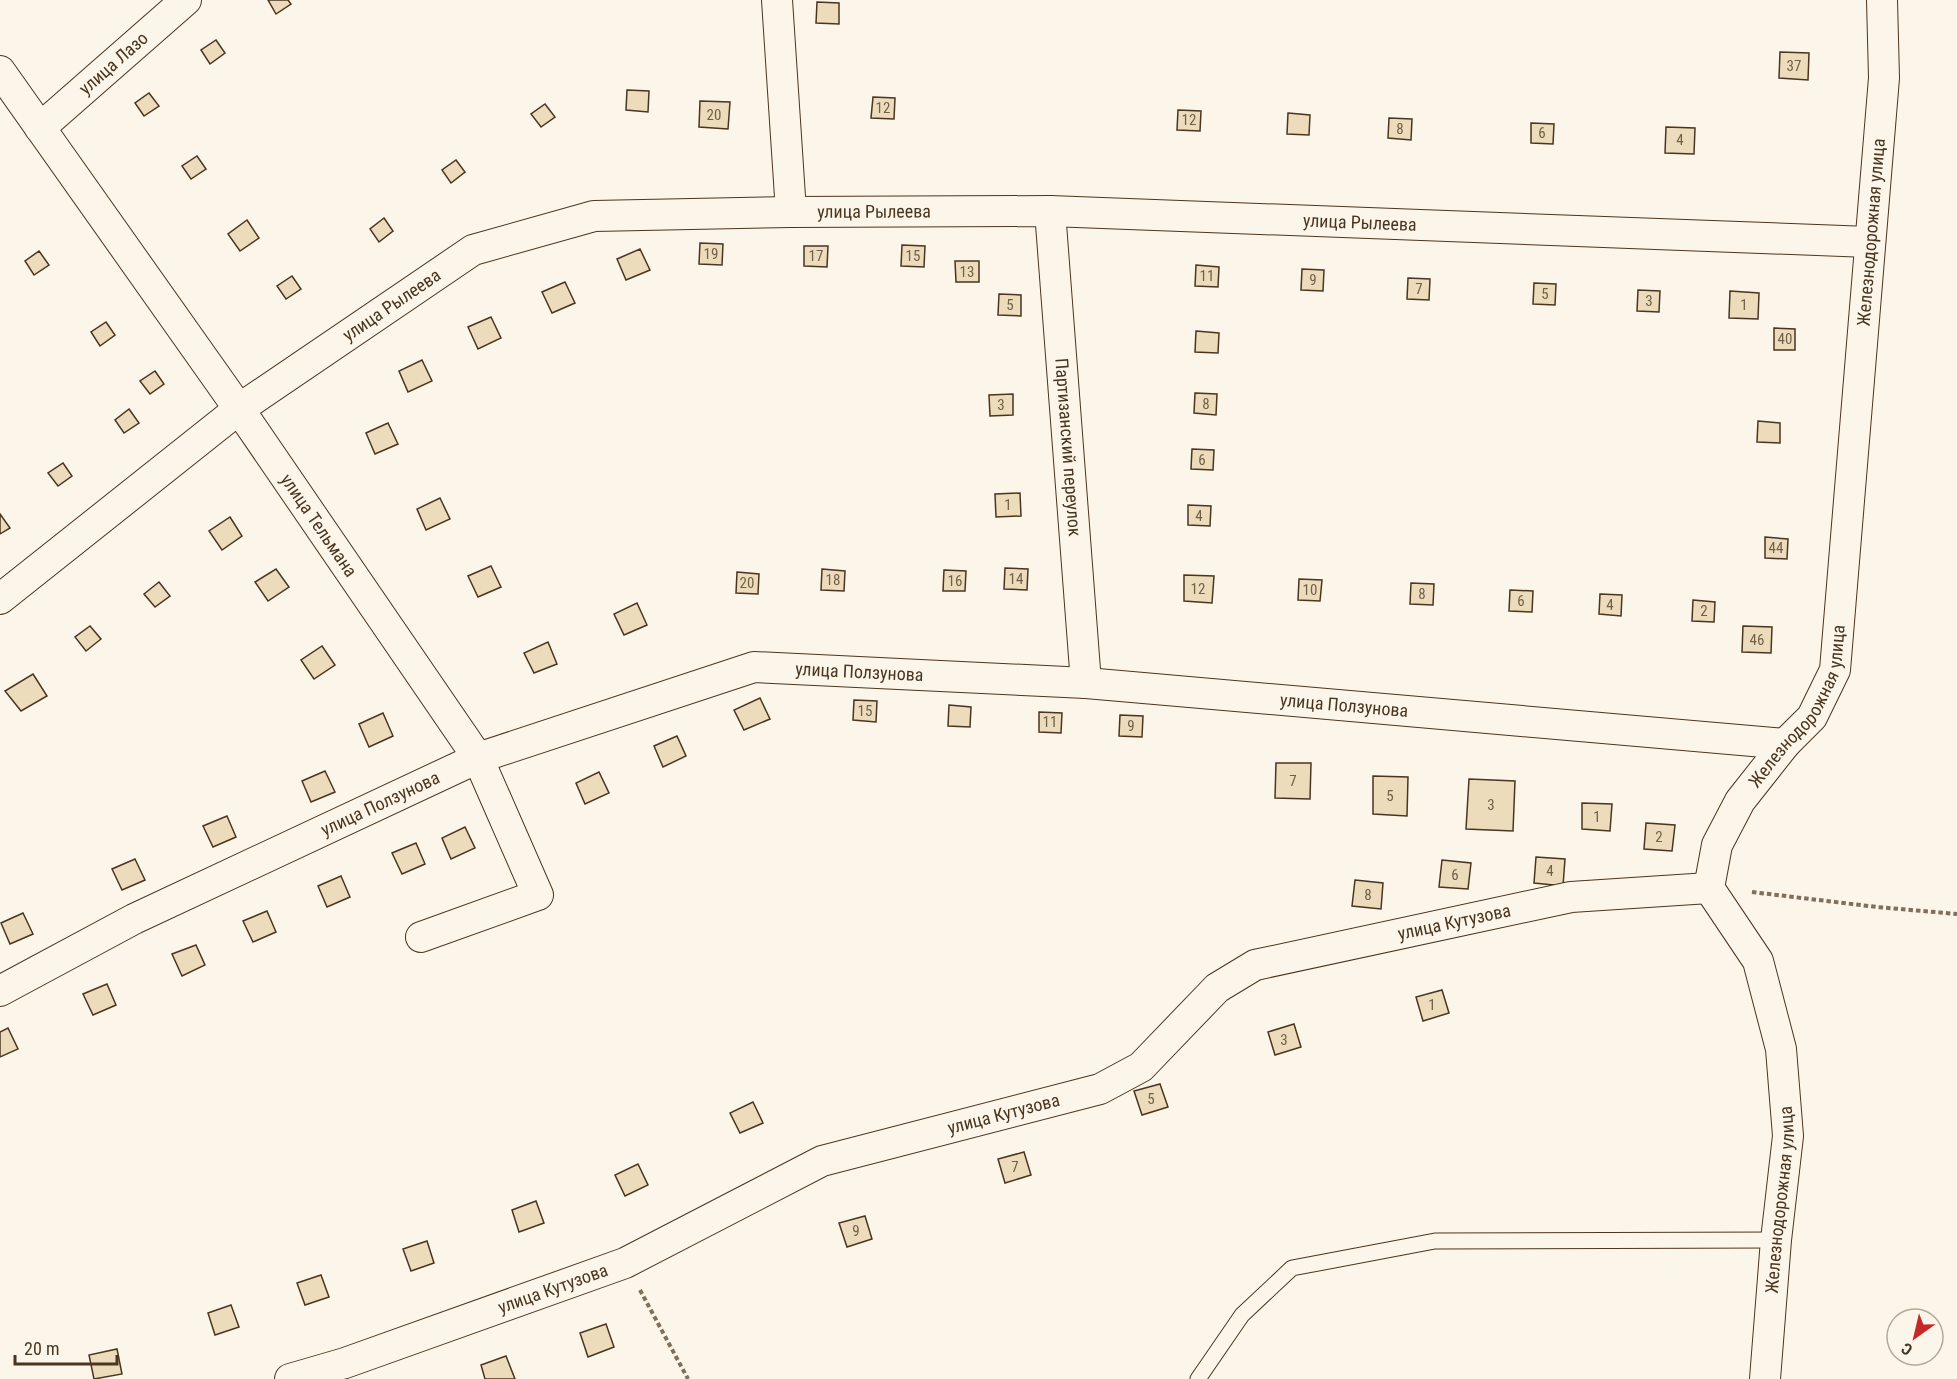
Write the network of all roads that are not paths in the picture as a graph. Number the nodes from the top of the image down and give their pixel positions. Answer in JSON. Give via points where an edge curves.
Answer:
{"nodes":[{"id":1,"x":186,"y":0,"type":"edge"},
{"id":2,"x":777,"y":0,"type":"edge"},
{"id":3,"x":1882,"y":0,"type":"edge"},
{"id":4,"x":0,"y":71,"type":"edge"},
{"id":5,"x":40,"y":128,"type":"junction"},
{"id":6,"x":1050,"y":211,"type":"junction"},
{"id":7,"x":791,"y":212,"type":"junction"},
{"id":8,"x":1869,"y":242,"type":"junction"},
{"id":9,"x":239,"y":410,"type":"junction"},
{"id":10,"x":0,"y":599,"type":"edge"},
{"id":11,"x":1086,"y":683,"type":"junction"},
{"id":12,"x":1785,"y":744,"type":"junction"},
{"id":13,"x":478,"y":758,"type":"junction"},
{"id":14,"x":1709,"y":888,"type":"junction"},
{"id":15,"x":421,"y":937,"type":"dead end"},
{"id":16,"x":0,"y":991,"type":"edge"},
{"id":17,"x":1776,"y":1240,"type":"junction"},
{"id":18,"x":290,"y":1379,"type":"edge"},
{"id":19,"x":1198,"y":1379,"type":"edge"},
{"id":20,"x":1766,"y":1379,"type":"edge"}],
"edges":[{"from":1,"to":5,"type":"street","name":"улица Лазо"},
{"from":2,"to":7,"type":"street"},
{"from":3,"to":8,"type":"street","name":"Железнодорожная улица","via":[[1884,78]]},
{"from":4,"to":5,"type":"street","name":"улица Тельмана"},
{"from":5,"to":9,"type":"street","name":"улица Тельмана"},
{"from":6,"to":7,"type":"street","name":"улица Рылеева"},
{"from":6,"to":8,"type":"street","name":"улица Рылеева"},
{"from":6,"to":11,"type":"street","name":"Партизанский переулок"},
{"from":7,"to":9,"type":"street","name":"улица Рылеева","via":[[594,216],[473,250]]},
{"from":8,"to":12,"type":"street","name":"Железнодорожная улица","via":[[1835,670],[1812,717]]},
{"from":9,"to":10,"type":"street","name":"улица Рылеева"},
{"from":9,"to":13,"type":"street","name":"улица Тельмана"},
{"from":11,"to":12,"type":"street","name":"улица Ползунова"},
{"from":11,"to":13,"type":"street","name":"улица Ползунова","via":[[754,667]]},
{"from":12,"to":14,"type":"street","name":"Железнодорожная улица","via":[[1740,801],[1717,845]]},
{"from":13,"to":15,"type":"street","name":"улица Тельмана","via":[[538,895]]},
{"from":13,"to":16,"type":"street","name":"улица Ползунова","via":[[134,919]]},
{"from":14,"to":17,"type":"street","name":"Железнодорожная улица","via":[[1758,961],[1781,1049],[1788,1136]]},
{"from":14,"to":18,"type":"street","name":"улица Кутузова","via":[[1571,897],[1255,966],[1217,988],[1141,1067],[1100,1089],[822,1161],[625,1263]]},
{"from":17,"to":19,"type":"lane","via":[[1435,1242],[1292,1268],[1242,1315]]},
{"from":17,"to":20,"type":"street","name":"Железнодорожная улица"}]}
